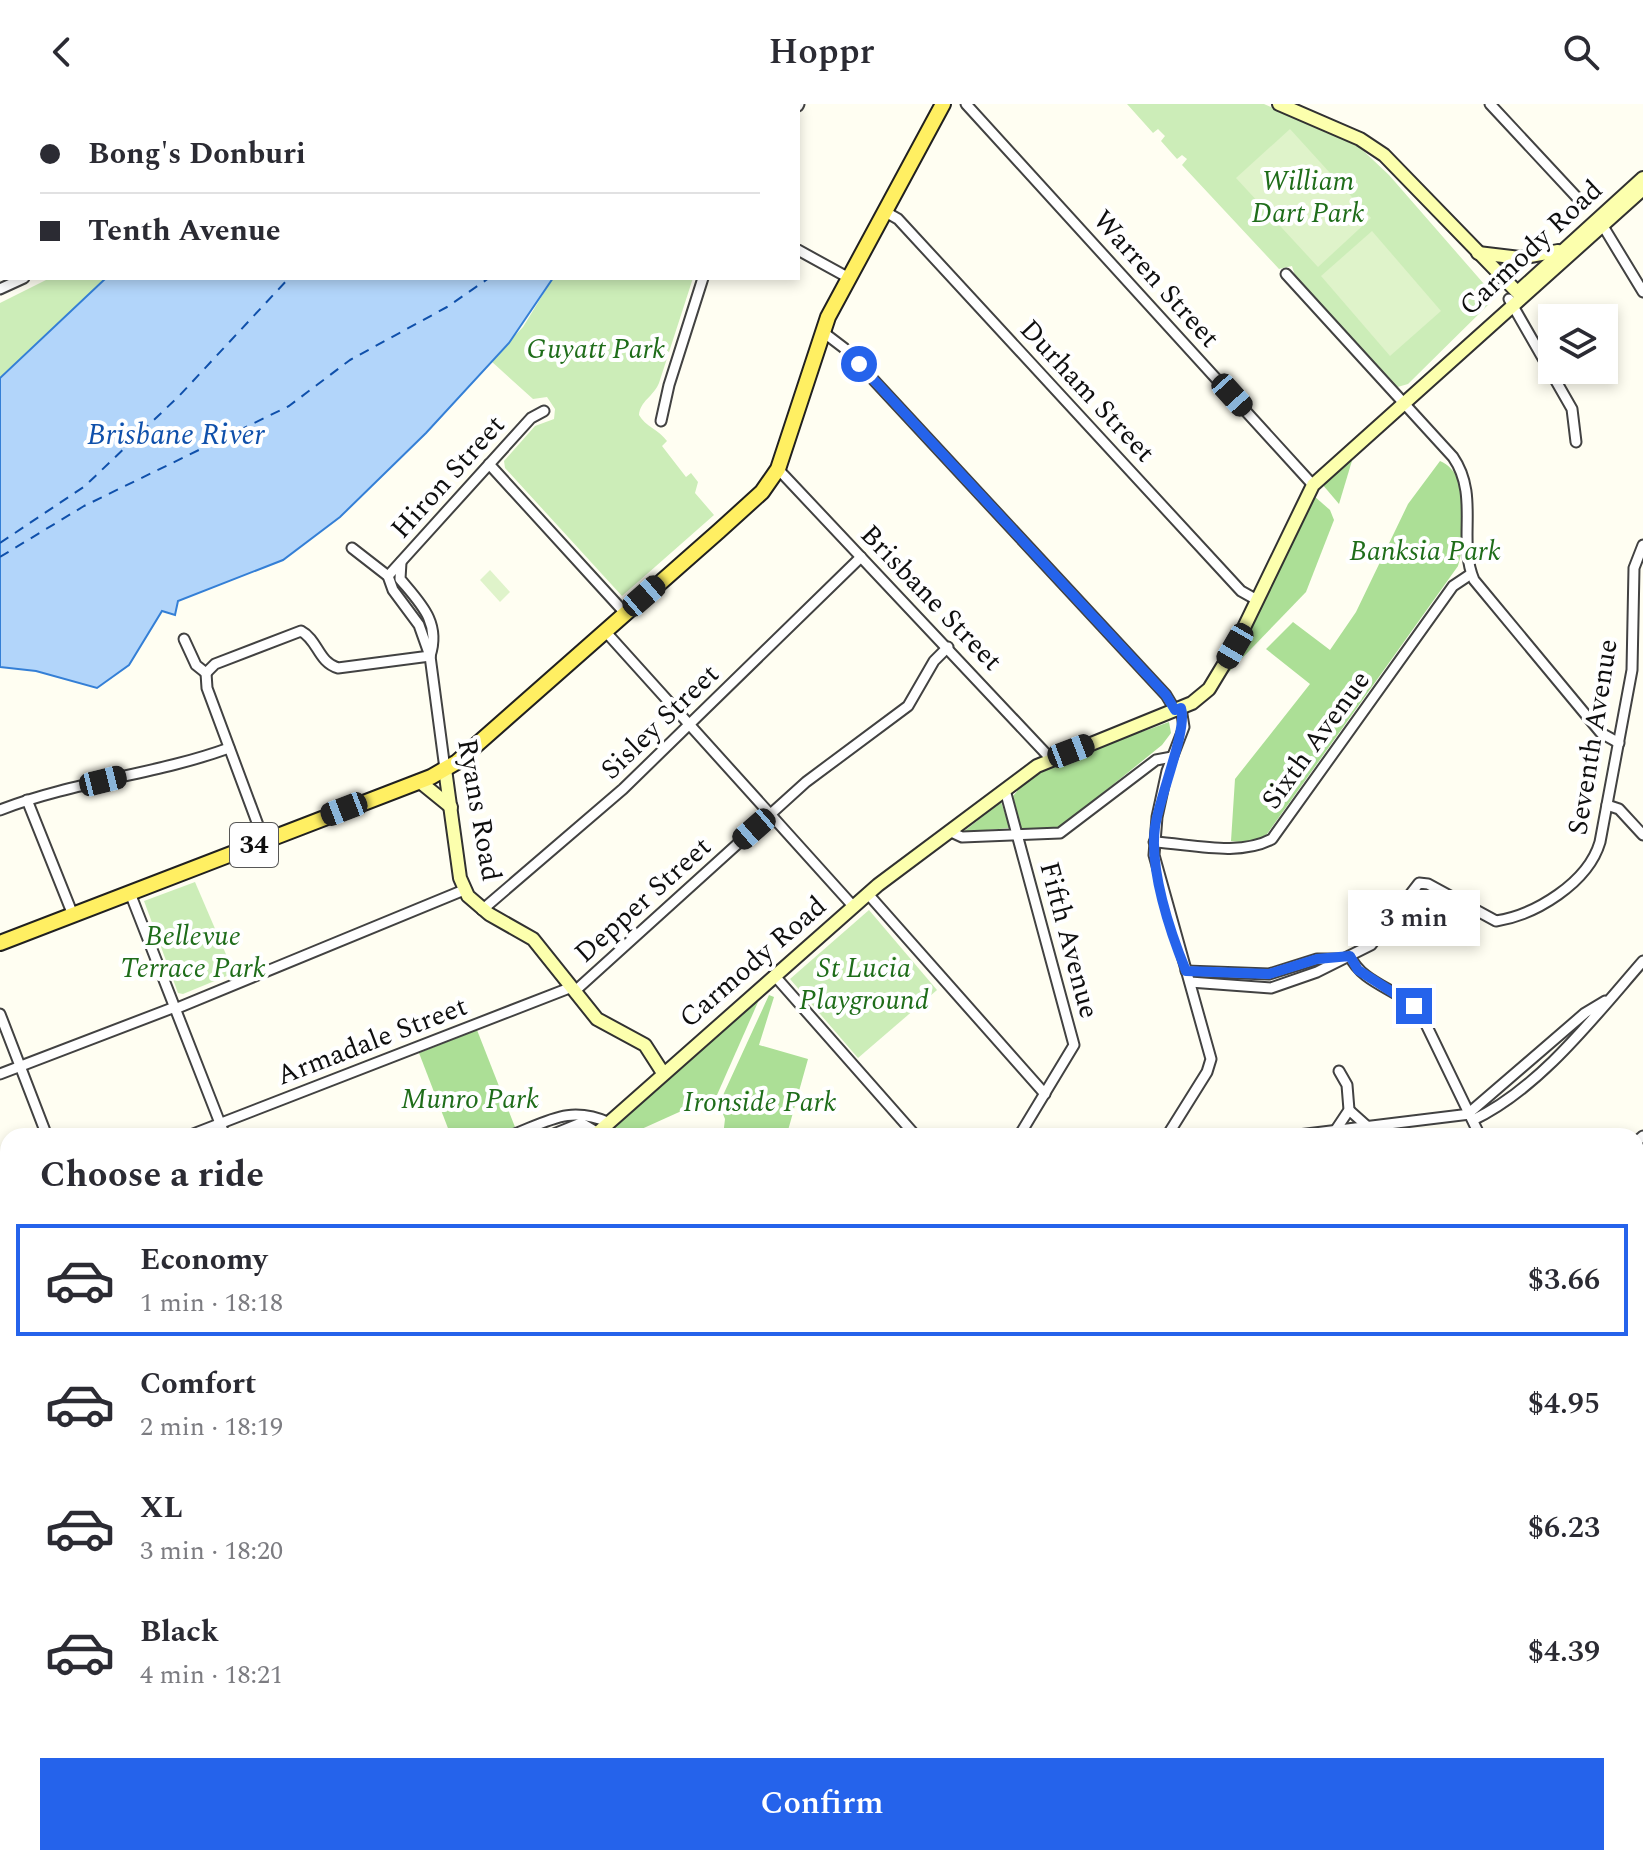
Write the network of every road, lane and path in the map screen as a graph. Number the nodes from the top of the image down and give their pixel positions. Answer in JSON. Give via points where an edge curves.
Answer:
{"nodes":[{"id":1,"x":943,"y":104,"type":"edge"},
{"id":2,"x":966,"y":104,"type":"edge"},
{"id":3,"x":1279,"y":104,"type":"edge"},
{"id":4,"x":1490,"y":104,"type":"edge"},
{"id":5,"x":1643,"y":178,"type":"edge"},
{"id":6,"x":1643,"y":189,"type":"edge"},
{"id":7,"x":1584,"y":205,"type":"dead end"},
{"id":8,"x":884,"y":211,"type":"junction"},
{"id":9,"x":1603,"y":226,"type":"junction"},
{"id":10,"x":1564,"y":249,"type":"junction"},
{"id":11,"x":800,"y":251,"type":"edge"},
{"id":12,"x":1478,"y":253,"type":"junction"},
{"id":13,"x":1286,"y":274,"type":"dead end"},
{"id":14,"x":849,"y":278,"type":"junction"},
{"id":15,"x":20,"y":280,"type":"edge"},
{"id":16,"x":702,"y":280,"type":"edge"},
{"id":17,"x":0,"y":289,"type":"edge"},
{"id":18,"x":1643,"y":292,"type":"edge"},
{"id":19,"x":1515,"y":299,"type":"junction"},
{"id":20,"x":823,"y":332,"type":"junction"},
{"id":21,"x":1403,"y":404,"type":"junction"},
{"id":22,"x":544,"y":411,"type":"dead end"},
{"id":23,"x":661,"y":421,"type":"dead end"},
{"id":24,"x":1576,"y":442,"type":"dead end"},
{"id":25,"x":489,"y":464,"type":"junction"},
{"id":26,"x":778,"y":469,"type":"junction"},
{"id":27,"x":1313,"y":485,"type":"junction"},
{"id":28,"x":1643,"y":545,"type":"edge"},
{"id":29,"x":352,"y":548,"type":"dead end"},
{"id":30,"x":861,"y":557,"type":"junction"},
{"id":31,"x":401,"y":562,"type":"junction"},
{"id":32,"x":1471,"y":574,"type":"junction"},
{"id":33,"x":388,"y":576,"type":"junction"},
{"id":34,"x":1257,"y":600,"type":"junction"},
{"id":35,"x":625,"y":613,"type":"junction"},
{"id":36,"x":605,"y":631,"type":"junction"},
{"id":37,"x":184,"y":639,"type":"dead end"},
{"id":38,"x":948,"y":647,"type":"junction"},
{"id":39,"x":1638,"y":651,"type":"edge"},
{"id":40,"x":430,"y":656,"type":"junction"},
{"id":41,"x":206,"y":673,"type":"junction"},
{"id":42,"x":1178,"y":709,"type":"junction"},
{"id":43,"x":688,"y":723,"type":"junction"},
{"id":44,"x":1619,"y":743,"type":"junction"},
{"id":45,"x":229,"y":748,"type":"junction"},
{"id":46,"x":1172,"y":757,"type":"junction"},
{"id":47,"x":1051,"y":759,"type":"junction"},
{"id":48,"x":445,"y":769,"type":"junction"},
{"id":49,"x":419,"y":781,"type":"junction"},
{"id":50,"x":1005,"y":790,"type":"junction"},
{"id":51,"x":27,"y":800,"type":"junction"},
{"id":52,"x":1607,"y":805,"type":"junction"},
{"id":53,"x":451,"y":807,"type":"junction"},
{"id":54,"x":0,"y":810,"type":"edge"},
{"id":55,"x":771,"y":814,"type":"junction"},
{"id":56,"x":949,"y":831,"type":"junction"},
{"id":57,"x":1018,"y":833,"type":"junction"},
{"id":58,"x":1643,"y":835,"type":"edge"},
{"id":59,"x":264,"y":841,"type":"junction"},
{"id":60,"x":1154,"y":842,"type":"junction"},
{"id":61,"x":464,"y":890,"type":"junction"},
{"id":62,"x":130,"y":893,"type":"junction"},
{"id":63,"x":868,"y":894,"type":"junction"},
{"id":64,"x":853,"y":906,"type":"junction"},
{"id":65,"x":482,"y":910,"type":"junction"},
{"id":66,"x":73,"y":915,"type":"junction"},
{"id":67,"x":0,"y":943,"type":"edge"},
{"id":68,"x":1345,"y":958,"type":"junction"},
{"id":69,"x":1643,"y":961,"type":"edge"},
{"id":70,"x":1186,"y":971,"type":"junction"},
{"id":71,"x":774,"y":975,"type":"junction"},
{"id":72,"x":1190,"y":982,"type":"junction"},
{"id":73,"x":574,"y":989,"type":"junction"},
{"id":74,"x":175,"y":1008,"type":"junction"},
{"id":75,"x":0,"y":1014,"type":"edge"},
{"id":76,"x":20,"y":1067,"type":"junction"},
{"id":77,"x":1339,"y":1071,"type":"dead end"},
{"id":78,"x":663,"y":1073,"type":"junction"},
{"id":79,"x":0,"y":1074,"type":"edge"},
{"id":80,"x":1045,"y":1094,"type":"junction"},
{"id":81,"x":1349,"y":1110,"type":"junction"},
{"id":82,"x":1471,"y":1116,"type":"junction"},
{"id":83,"x":610,"y":1123,"type":"junction"},
{"id":84,"x":220,"y":1124,"type":"junction"},
{"id":85,"x":1368,"y":1127,"type":"junction"},
{"id":86,"x":44,"y":1128,"type":"edge"},
{"id":87,"x":209,"y":1128,"type":"edge"},
{"id":88,"x":222,"y":1128,"type":"edge"},
{"id":89,"x":532,"y":1128,"type":"edge"},
{"id":90,"x":604,"y":1128,"type":"edge"},
{"id":91,"x":909,"y":1128,"type":"edge"},
{"id":92,"x":1024,"y":1128,"type":"edge"},
{"id":93,"x":1172,"y":1128,"type":"edge"},
{"id":94,"x":1337,"y":1128,"type":"edge"},
{"id":95,"x":1360,"y":1128,"type":"edge"},
{"id":96,"x":1476,"y":1128,"type":"edge"}],
"edges":[{"from":1,"to":8,"type":"main road","number":"34"},
{"from":2,"to":27,"type":"street","name":"Warren Street"},
{"from":3,"to":12,"type":"street","via":[[1384,155]]},
{"from":4,"to":7,"type":"street"},
{"from":5,"to":10,"type":"street","name":"Carmody Road"},
{"from":6,"to":9,"type":"street","name":"Carmody Road"},
{"from":8,"to":14,"type":"main road","number":"34"},
{"from":8,"to":34,"type":"street","name":"Durham Street","via":[[898,219],[1241,591]]},
{"from":9,"to":18,"type":"street"},
{"from":9,"to":19,"type":"street","name":"Carmody Road"},
{"from":10,"to":12,"type":"street","via":[[1520,258]]},
{"from":10,"to":19,"type":"street","name":"Carmody Road"},
{"from":11,"to":14,"type":"street"},
{"from":12,"to":19,"type":"street"},
{"from":13,"to":21,"type":"street"},
{"from":14,"to":20,"type":"main road","number":"34"},
{"from":15,"to":17,"type":"street"},
{"from":16,"to":23,"type":"street"},
{"from":19,"to":21,"type":"street","name":"Carmody Road"},
{"from":19,"to":24,"type":"street","via":[[1572,409]]},
{"from":20,"to":26,"type":"main road","number":"34"},
{"from":20,"to":42,"type":"street","via":[[852,356]]},
{"from":21,"to":27,"type":"street","name":"Carmody Road"},
{"from":21,"to":32,"type":"street","via":[[1465,477]]},
{"from":22,"to":25,"type":"street","name":"Hiron Street"},
{"from":25,"to":31,"type":"street","name":"Hiron Street"},
{"from":25,"to":35,"type":"street"},
{"from":26,"to":30,"type":"street","name":"Brisbane Street"},
{"from":26,"to":35,"type":"main road","number":"34","via":[[754,500]]},
{"from":27,"to":34,"type":"street","name":"Carmody Road"},
{"from":28,"to":39,"type":"street","name":"Seventh Avenue","via":[[1634,563]]},
{"from":29,"to":33,"type":"street","name":"Ryans Road"},
{"from":30,"to":38,"type":"street","name":"Brisbane Street"},
{"from":30,"to":43,"type":"street","name":"Sisley Street"},
{"from":31,"to":33,"type":"street","name":"Hiron Street"},
{"from":31,"to":40,"type":"street","name":"Ryans Road","via":[[400,579],[430,616]]},
{"from":32,"to":44,"type":"street","via":[[1601,733]]},
{"from":32,"to":60,"type":"street","name":"Sixth Avenue","via":[[1453,586],[1272,839],[1243,847]]},
{"from":33,"to":40,"type":"street","name":"Ryans Road","via":[[419,624]]},
{"from":34,"to":42,"type":"street","name":"Carmody Road","via":[[1209,689]]},
{"from":35,"to":36,"type":"main road","number":"34"},
{"from":36,"to":43,"type":"street"},
{"from":36,"to":48,"type":"main road","number":"34"},
{"from":37,"to":41,"type":"street","via":[[196,665]]},
{"from":38,"to":47,"type":"street","name":"Brisbane Street"},
{"from":38,"to":55,"type":"street","name":"Depper Street","via":[[908,706]]},
{"from":39,"to":44,"type":"street","name":"Seventh Avenue"},
{"from":40,"to":41,"type":"street","via":[[338,668],[326,663],[301,631],[215,664]]},
{"from":40,"to":48,"type":"street","name":"Ryans Road"},
{"from":41,"to":45,"type":"street"},
{"from":42,"to":46,"type":"street","via":[[1184,727]]},
{"from":42,"to":47,"type":"street","name":"Carmody Road"},
{"from":43,"to":55,"type":"street"},
{"from":43,"to":65,"type":"street","name":"Sisley Street","via":[[623,789]]},
{"from":44,"to":52,"type":"street","name":"Seventh Avenue"},
{"from":45,"to":51,"type":"street"},
{"from":45,"to":59,"type":"street"},
{"from":46,"to":57,"type":"street","via":[[1156,760],[1060,833]]},
{"from":46,"to":60,"type":"street"},
{"from":47,"to":50,"type":"street","name":"Carmody Road"},
{"from":48,"to":49,"type":"main road","number":"34"},
{"from":48,"to":53,"type":"street","name":"Ryans Road"},
{"from":49,"to":53,"type":"street"},
{"from":49,"to":59,"type":"main road","number":"34"},
{"from":50,"to":56,"type":"street","name":"Carmody Road"},
{"from":50,"to":57,"type":"street","name":"Fifth Avenue"},
{"from":51,"to":54,"type":"street"},
{"from":51,"to":66,"type":"street"},
{"from":52,"to":58,"type":"street","via":[[1619,809]]},
{"from":52,"to":68,"type":"street","name":"Seventh Avenue","via":[[1597,852],[1548,904],[1494,921],[1419,883],[1371,945]]},
{"from":53,"to":61,"type":"street","name":"Ryans Road"},
{"from":55,"to":64,"type":"street"},
{"from":55,"to":73,"type":"street","name":"Depper Street"},
{"from":56,"to":57,"type":"street","via":[[962,837]]},
{"from":56,"to":63,"type":"street","name":"Carmody Road"},
{"from":57,"to":80,"type":"street","name":"Fifth Avenue","via":[[1074,1045]]},
{"from":59,"to":62,"type":"main road","number":"34"},
{"from":60,"to":70,"type":"street","via":[[1156,867]]},
{"from":61,"to":65,"type":"street","name":"Ryans Road"},
{"from":61,"to":74,"type":"street"},
{"from":62,"to":66,"type":"main road","number":"34"},
{"from":62,"to":74,"type":"street"},
{"from":63,"to":64,"type":"street","name":"Carmody Road"},
{"from":63,"to":80,"type":"street"},
{"from":64,"to":71,"type":"street","name":"Carmody Road"},
{"from":65,"to":73,"type":"street","name":"Ryans Road","via":[[533,939]]},
{"from":66,"to":67,"type":"main road","number":"34"},
{"from":68,"to":70,"type":"street","via":[[1317,959],[1269,974]]},
{"from":68,"to":72,"type":"street","name":"Seventh Avenue","via":[[1276,987]]},
{"from":68,"to":82,"type":"street","via":[[1420,1012]]},
{"from":69,"to":82,"type":"street","via":[[1606,1001],[1585,1013]]},
{"from":70,"to":72,"type":"street"},
{"from":71,"to":78,"type":"street","name":"Carmody Road"},
{"from":71,"to":91,"type":"street"},
{"from":72,"to":93,"type":"street","via":[[1211,1061]]},
{"from":73,"to":78,"type":"street","name":"Ryans Road","via":[[601,1023],[645,1045]]},
{"from":73,"to":84,"type":"street","name":"Armadale Street"},
{"from":74,"to":76,"type":"street"},
{"from":74,"to":84,"type":"street"},
{"from":75,"to":76,"type":"street"},
{"from":76,"to":79,"type":"street"},
{"from":76,"to":86,"type":"street"},
{"from":77,"to":81,"type":"street","via":[[1347,1085]]},
{"from":78,"to":83,"type":"street","name":"Carmody Road"},
{"from":80,"to":92,"type":"street","name":"Fifth Avenue"},
{"from":81,"to":85,"type":"street"},
{"from":81,"to":94,"type":"street"},
{"from":82,"to":85,"type":"street"},
{"from":82,"to":96,"type":"street"},
{"from":83,"to":89,"type":"street","via":[[573,1113]]},
{"from":83,"to":90,"type":"street","name":"Carmody Road"},
{"from":84,"to":87,"type":"street","name":"Armadale Street"},
{"from":84,"to":88,"type":"street"},
{"from":85,"to":95,"type":"street"}]}
